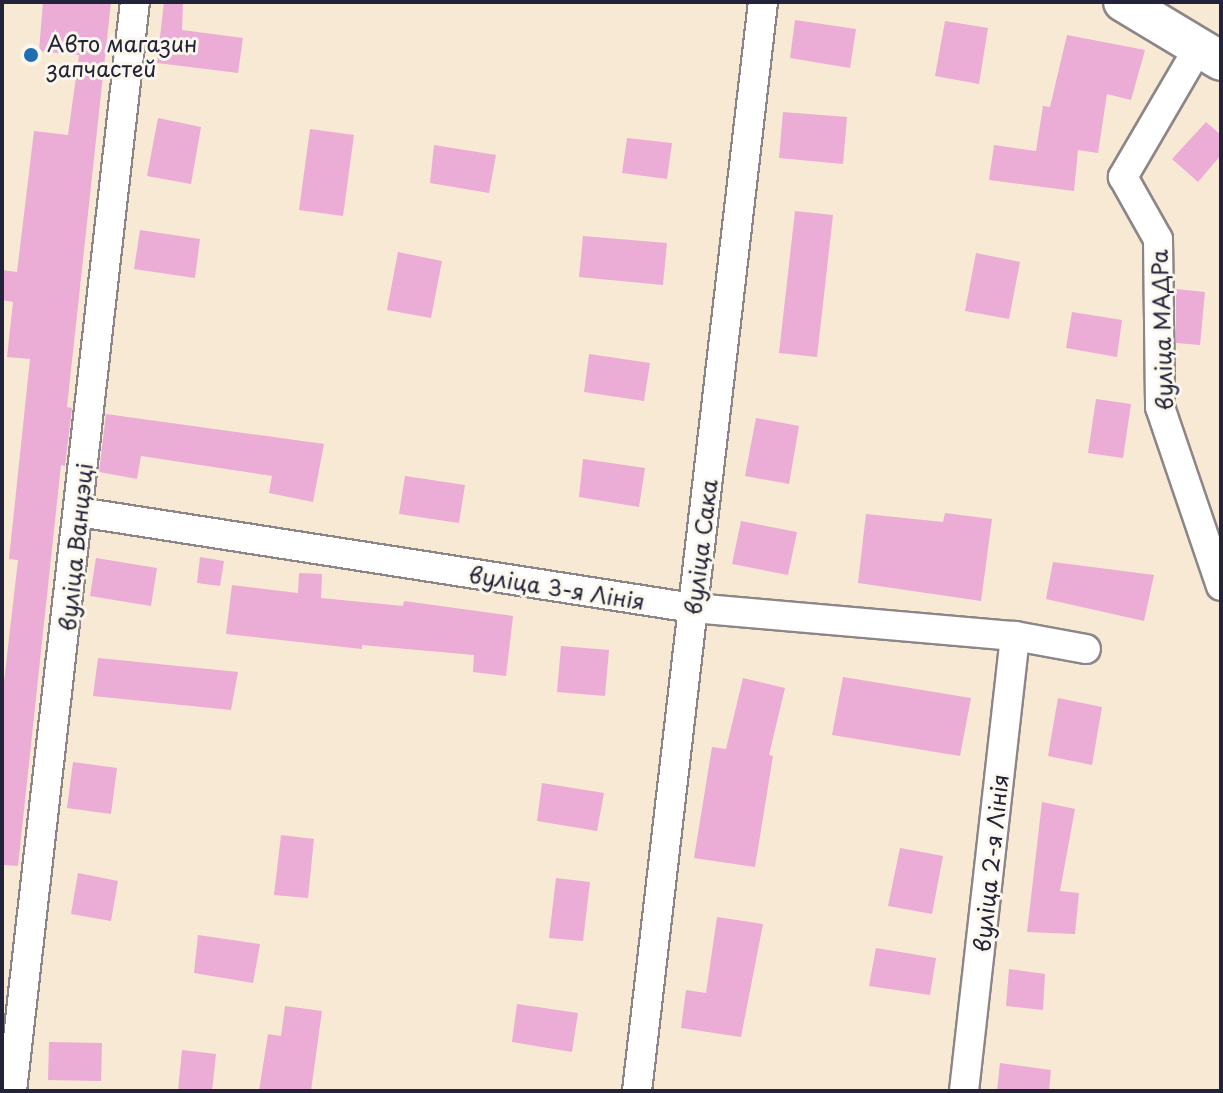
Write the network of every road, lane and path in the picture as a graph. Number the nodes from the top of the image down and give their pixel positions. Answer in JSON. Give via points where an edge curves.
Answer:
{"nodes":[{"id":1,"x":135,"y":2,"type":"edge"},
{"id":2,"x":763,"y":2,"type":"edge"},
{"id":3,"x":1123,"y":2,"type":"edge"},
{"id":4,"x":1210,"y":53,"type":"edge"},
{"id":5,"x":79,"y":512,"type":"junction"},
{"id":6,"x":1221,"y":586,"type":"edge"},
{"id":7,"x":693,"y":608,"type":"junction"},
{"id":8,"x":1015,"y":636,"type":"junction"},
{"id":9,"x":1086,"y":649,"type":"dead end"},
{"id":10,"x":12,"y":1091,"type":"edge"},
{"id":11,"x":637,"y":1091,"type":"edge"},
{"id":12,"x":964,"y":1091,"type":"edge"}],
"edges":[{"from":1,"to":5,"type":"street","name":"вуліца Ванцэці"},
{"from":2,"to":7,"type":"street","name":"вуліца Сака"},
{"from":3,"to":4,"type":"main road"},
{"from":4,"to":6,"type":"street","name":"вуліца МАДРа","via":[[1123,177],[1158,239],[1160,407]]},
{"from":5,"to":7,"type":"street","name":"вуліца 3-я Лінія"},
{"from":5,"to":10,"type":"street","name":"вуліца Ванцэці"},
{"from":7,"to":8,"type":"street","name":"вуліца 3-я Лінія"},
{"from":7,"to":11,"type":"street","name":"вуліца Сака"},
{"from":8,"to":9,"type":"street","name":"вуліца 3-я Лінія"},
{"from":8,"to":12,"type":"street","name":"вуліца 2-я Лінія"}]}
